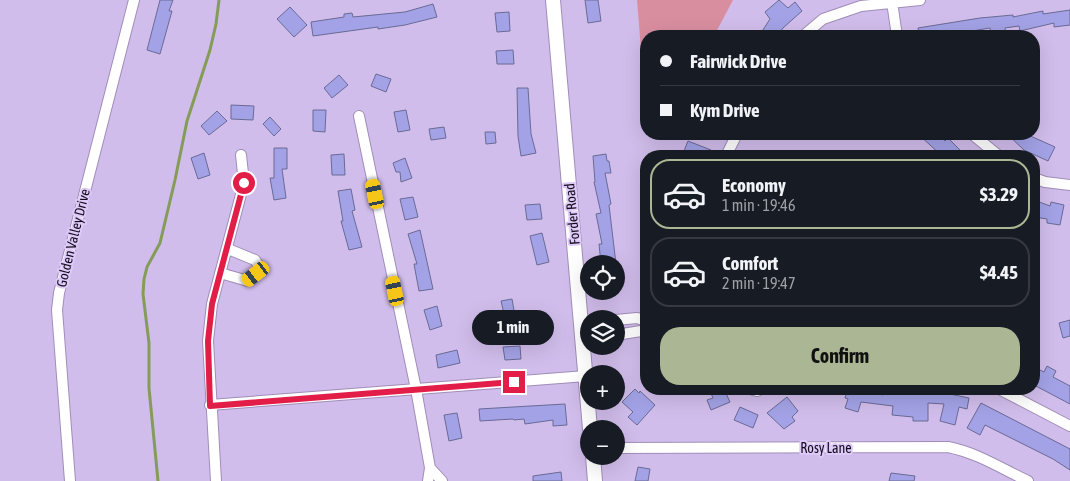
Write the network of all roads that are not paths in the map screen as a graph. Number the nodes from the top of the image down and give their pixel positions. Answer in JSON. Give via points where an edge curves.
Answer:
{"nodes":[{"id":1,"x":134,"y":0,"type":"edge"},
{"id":2,"x":553,"y":0,"type":"edge"},
{"id":3,"x":920,"y":0,"type":"edge"},
{"id":4,"x":892,"y":2,"type":"junction"},
{"id":5,"x":810,"y":30,"type":"edge"},
{"id":6,"x":896,"y":30,"type":"edge"},
{"id":7,"x":359,"y":116,"type":"dead end"},
{"id":8,"x":980,"y":140,"type":"edge"},
{"id":9,"x":992,"y":150,"type":"edge"},
{"id":10,"x":241,"y":155,"type":"dead end"},
{"id":11,"x":1040,"y":180,"type":"edge"},
{"id":12,"x":1070,"y":185,"type":"edge"},
{"id":13,"x":228,"y":249,"type":"junction"},
{"id":14,"x":220,"y":273,"type":"junction"},
{"id":15,"x":583,"y":310,"type":"edge"},
{"id":16,"x":625,"y":319,"type":"edge"},
{"id":17,"x":640,"y":319,"type":"edge"},
{"id":18,"x":640,"y":331,"type":"edge"},
{"id":19,"x":625,"y":334,"type":"edge"},
{"id":20,"x":580,"y":376,"type":"edge"},
{"id":21,"x":416,"y":389,"type":"junction"},
{"id":22,"x":1011,"y":395,"type":"edge"},
{"id":23,"x":210,"y":406,"type":"junction"},
{"id":24,"x":1070,"y":426,"type":"edge"},
{"id":25,"x":625,"y":448,"type":"edge"},
{"id":26,"x":593,"y":465,"type":"edge"},
{"id":27,"x":430,"y":468,"type":"junction"},
{"id":28,"x":70,"y":481,"type":"edge"},
{"id":29,"x":216,"y":481,"type":"edge"},
{"id":30,"x":428,"y":481,"type":"edge"},
{"id":31,"x":442,"y":481,"type":"edge"},
{"id":32,"x":595,"y":481,"type":"edge"},
{"id":33,"x":1028,"y":481,"type":"edge"}],
"edges":[{"from":1,"to":28,"type":"street","name":"Golden Valley Drive","via":[[58,293]]},
{"from":2,"to":15,"type":"main road","name":"Forder Road"},
{"from":3,"to":4,"type":"street"},
{"from":4,"to":5,"type":"street","via":[[861,6],[823,19]]},
{"from":4,"to":6,"type":"street"},
{"from":7,"to":21,"type":"street"},
{"from":8,"to":9,"type":"street"},
{"from":10,"to":13,"type":"street","via":[[244,183]]},
{"from":11,"to":12,"type":"street"},
{"from":13,"to":14,"type":"street"},
{"from":13,"to":14,"type":"street","via":[[255,260],[259,266],[248,281]]},
{"from":14,"to":23,"type":"street","via":[[208,341]]},
{"from":16,"to":17,"type":"street"},
{"from":18,"to":19,"type":"street"},
{"from":20,"to":21,"type":"street"},
{"from":21,"to":23,"type":"street"},
{"from":21,"to":27,"type":"street"},
{"from":22,"to":24,"type":"street"},
{"from":23,"to":29,"type":"street"},
{"from":25,"to":33,"type":"street","name":"Rosy Lane","via":[[948,448],[964,450]]},
{"from":26,"to":32,"type":"main road"},
{"from":27,"to":30,"type":"street"},
{"from":27,"to":31,"type":"street"}]}
